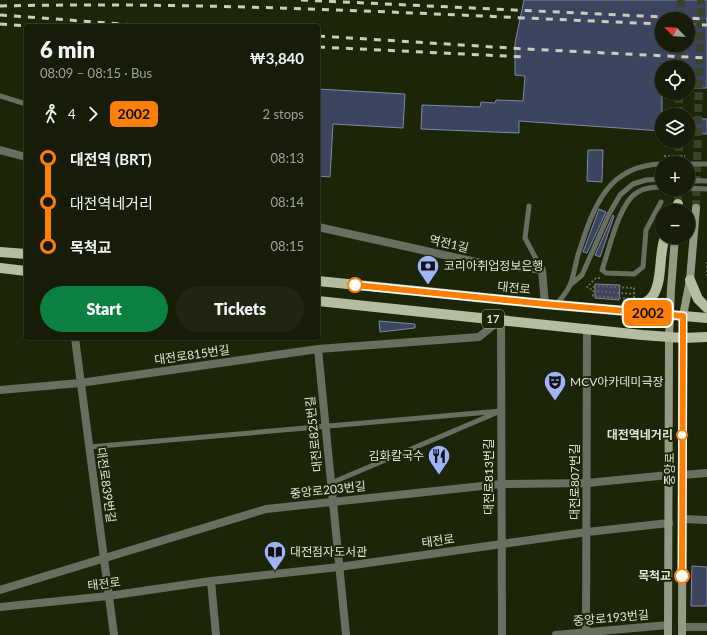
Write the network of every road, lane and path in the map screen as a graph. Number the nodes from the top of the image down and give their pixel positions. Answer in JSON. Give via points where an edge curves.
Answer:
{"nodes":[{"id":1,"x":0,"y":96,"type":"edge"},
{"id":2,"x":24,"y":103,"type":"edge"},
{"id":3,"x":0,"y":150,"type":"edge"},
{"id":4,"x":24,"y":156,"type":"edge"},
{"id":5,"x":655,"y":164,"type":"edge"},
{"id":6,"x":695,"y":164,"type":"edge"},
{"id":7,"x":707,"y":164,"type":"edge"},
{"id":8,"x":655,"y":179,"type":"edge"},
{"id":9,"x":695,"y":180,"type":"edge"},
{"id":10,"x":707,"y":181,"type":"edge"},
{"id":11,"x":655,"y":187,"type":"edge"},
{"id":12,"x":695,"y":188,"type":"edge"},
{"id":13,"x":707,"y":188,"type":"edge"},
{"id":14,"x":661,"y":202,"type":"dead end"},
{"id":15,"x":529,"y":206,"type":"dead end"},
{"id":16,"x":696,"y":208,"type":"tunnel mouth"},
{"id":17,"x":320,"y":227,"type":"edge"},
{"id":18,"x":662,"y":244,"type":"edge"},
{"id":19,"x":674,"y":244,"type":"edge"},
{"id":20,"x":0,"y":252,"type":"edge"},
{"id":21,"x":24,"y":254,"type":"edge"},
{"id":22,"x":707,"y":262,"type":"edge"},
{"id":23,"x":0,"y":268,"type":"edge"},
{"id":24,"x":542,"y":270,"type":"junction"},
{"id":25,"x":24,"y":271,"type":"edge"},
{"id":26,"x":707,"y":277,"type":"edge"},
{"id":27,"x":690,"y":280,"type":"junction"},
{"id":28,"x":320,"y":281,"type":"edge"},
{"id":29,"x":570,"y":285,"type":"junction"},
{"id":30,"x":587,"y":287,"type":"dead end"},
{"id":31,"x":594,"y":291,"type":"junction"},
{"id":32,"x":634,"y":294,"type":"junction"},
{"id":33,"x":320,"y":301,"type":"edge"},
{"id":34,"x":545,"y":304,"type":"junction"},
{"id":35,"x":556,"y":305,"type":"junction"},
{"id":36,"x":590,"y":308,"type":"junction"},
{"id":37,"x":707,"y":308,"type":"edge"},
{"id":38,"x":670,"y":315,"type":"junction"},
{"id":39,"x":683,"y":316,"type":"junction"},
{"id":40,"x":707,"y":318,"type":"edge"},
{"id":41,"x":501,"y":319,"type":"junction"},
{"id":42,"x":587,"y":328,"type":"junction"},
{"id":43,"x":669,"y":337,"type":"junction"},
{"id":44,"x":707,"y":337,"type":"edge"},
{"id":45,"x":683,"y":338,"type":"junction"},
{"id":46,"x":75,"y":340,"type":"edge"},
{"id":47,"x":318,"y":349,"type":"junction"},
{"id":48,"x":80,"y":383,"type":"junction"},
{"id":49,"x":0,"y":390,"type":"edge"},
{"id":50,"x":500,"y":411,"type":"junction"},
{"id":51,"x":325,"y":427,"type":"junction"},
{"id":52,"x":89,"y":447,"type":"junction"},
{"id":53,"x":707,"y":473,"type":"edge"},
{"id":54,"x":669,"y":475,"type":"junction"},
{"id":55,"x":682,"y":475,"type":"junction"},
{"id":56,"x":331,"y":483,"type":"junction"},
{"id":57,"x":587,"y":483,"type":"junction"},
{"id":58,"x":501,"y":484,"type":"junction"},
{"id":59,"x":333,"y":502,"type":"junction"},
{"id":60,"x":682,"y":519,"type":"junction"},
{"id":61,"x":707,"y":520,"type":"edge"},
{"id":62,"x":669,"y":523,"type":"junction"},
{"id":63,"x":587,"y":532,"type":"junction"},
{"id":64,"x":501,"y":544,"type":"junction"},
{"id":65,"x":104,"y":558,"type":"junction"},
{"id":66,"x":339,"y":567,"type":"junction"},
{"id":67,"x":211,"y":580,"type":"junction"},
{"id":68,"x":0,"y":590,"type":"edge"},
{"id":69,"x":108,"y":596,"type":"junction"},
{"id":70,"x":0,"y":607,"type":"edge"},
{"id":71,"x":668,"y":625,"type":"junction"},
{"id":72,"x":707,"y":627,"type":"edge"},
{"id":73,"x":682,"y":631,"type":"edge"},
{"id":74,"x":586,"y":634,"type":"edge"},
{"id":75,"x":114,"y":635,"type":"edge"},
{"id":76,"x":216,"y":635,"type":"edge"},
{"id":77,"x":346,"y":635,"type":"edge"},
{"id":78,"x":502,"y":635,"type":"edge"},
{"id":79,"x":556,"y":635,"type":"edge"},
{"id":80,"x":668,"y":635,"type":"edge"}],
"edges":[{"from":1,"to":2,"type":"lane"},
{"from":3,"to":4,"type":"street"},
{"from":5,"to":29,"type":"lane","via":[[627,172],[607,188],[590,222]]},
{"from":6,"to":7,"type":"lane"},
{"from":8,"to":29,"type":"lane","via":[[633,184],[620,195],[608,214],[582,275]]},
{"from":9,"to":10,"type":"lane"},
{"from":11,"to":14,"type":"lane","via":[[638,192],[628,201],[619,216],[602,270],[606,273],[634,274],[643,267],[646,230]]},
{"from":12,"to":13,"type":"lane"},
{"from":15,"to":24,"type":"lane","via":[[525,238]]},
{"from":16,"to":27,"type":"main road","name":"중앙로"},
{"from":17,"to":24,"type":"street","name":"역전1길","via":[[476,262]]},
{"from":18,"to":36,"type":"main road","via":[[657,290],[647,301],[636,307]]},
{"from":19,"to":38,"type":"main road","name":"중앙로"},
{"from":20,"to":21,"type":"main road"},
{"from":22,"to":26,"type":"path"},
{"from":23,"to":25,"type":"main road"},
{"from":24,"to":34,"type":"street"},
{"from":27,"to":37,"type":"main road","via":[[698,299]]},
{"from":27,"to":39,"type":"main road","name":"중앙로"},
{"from":28,"to":34,"type":"main road","name":"대전로","number":"17"},
{"from":29,"to":35,"type":"lane"},
{"from":30,"to":31,"type":"path"},
{"from":31,"to":32,"type":"path"},
{"from":31,"to":32,"type":"path","via":[[594,286],[634,288]]},
{"from":31,"to":32,"type":"path","via":[[593,296],[634,299]]},
{"from":33,"to":41,"type":"main road","number":"17"},
{"from":34,"to":35,"type":"main road","name":"대전로","number":"17"},
{"from":35,"to":36,"type":"main road","name":"대전로","number":"17"},
{"from":36,"to":38,"type":"main road","name":"대전로","number":"17"},
{"from":38,"to":39,"type":"main road","name":"대전로","number":"17"},
{"from":38,"to":43,"type":"main road","name":"중앙로"},
{"from":39,"to":40,"type":"main road","name":"대전로","number":"17"},
{"from":39,"to":45,"type":"main road","name":"중앙로"},
{"from":41,"to":42,"type":"main road","number":"17"},
{"from":41,"to":47,"type":"street","name":"대전로815번길","via":[[479,337]]},
{"from":41,"to":50,"type":"street","name":"대전로813번길"},
{"from":42,"to":43,"type":"main road","number":"17"},
{"from":42,"to":57,"type":"street","name":"대전로807번길"},
{"from":43,"to":45,"type":"main road","number":"17"},
{"from":43,"to":54,"type":"main road","name":"중앙로"},
{"from":44,"to":45,"type":"main road","number":"17"},
{"from":45,"to":55,"type":"main road","name":"중앙로"},
{"from":46,"to":48,"type":"street","name":"대전로839번길"},
{"from":47,"to":48,"type":"street","name":"대전로815번길"},
{"from":47,"to":51,"type":"street","name":"대전로825번길"},
{"from":48,"to":49,"type":"street","name":"대전로815번길"},
{"from":48,"to":52,"type":"street","name":"대전로839번길"},
{"from":50,"to":51,"type":"lane"},
{"from":50,"to":56,"type":"lane"},
{"from":50,"to":58,"type":"street","name":"대전로813번길"},
{"from":51,"to":52,"type":"lane"},
{"from":51,"to":56,"type":"street","name":"대전로825번길"},
{"from":52,"to":65,"type":"street","name":"대전로839번길"},
{"from":53,"to":55,"type":"street"},
{"from":54,"to":57,"type":"street","name":"중앙로203번길"},
{"from":54,"to":62,"type":"main road","name":"중앙로"},
{"from":55,"to":60,"type":"main road","name":"중앙로"},
{"from":56,"to":59,"type":"street","name":"대전로825번길"},
{"from":57,"to":58,"type":"street","name":"중앙로203번길"},
{"from":57,"to":63,"type":"street","name":"대전로807번길"},
{"from":58,"to":59,"type":"street","name":"중앙로203번길"},
{"from":58,"to":64,"type":"street","name":"대전로813번길"},
{"from":59,"to":65,"type":"street","name":"중앙로203번길","via":[[266,509]]},
{"from":59,"to":66,"type":"street","name":"대전로825번길"},
{"from":60,"to":61,"type":"street"},
{"from":60,"to":73,"type":"main road","name":"중앙로"},
{"from":62,"to":63,"type":"street","name":"태전로"},
{"from":62,"to":71,"type":"main road","name":"중앙로"},
{"from":63,"to":64,"type":"street","name":"태전로"},
{"from":63,"to":74,"type":"street","name":"대전로807번길"},
{"from":64,"to":66,"type":"street","name":"태전로"},
{"from":64,"to":78,"type":"street","name":"대전로813번길"},
{"from":65,"to":68,"type":"street","name":"중앙로203번길"},
{"from":65,"to":69,"type":"street","name":"대전로839번길"},
{"from":66,"to":67,"type":"street","name":"태전로"},
{"from":66,"to":77,"type":"street","name":"대전로825번길"},
{"from":67,"to":69,"type":"street","name":"태전로"},
{"from":67,"to":76,"type":"street"},
{"from":69,"to":70,"type":"street","name":"태전로"},
{"from":69,"to":75,"type":"street","name":"대전로839번길"},
{"from":71,"to":74,"type":"street","name":"중앙로193번길"},
{"from":71,"to":80,"type":"main road","name":"중앙로"},
{"from":72,"to":73,"type":"street"},
{"from":74,"to":79,"type":"street","name":"중앙로193번길"}]}
